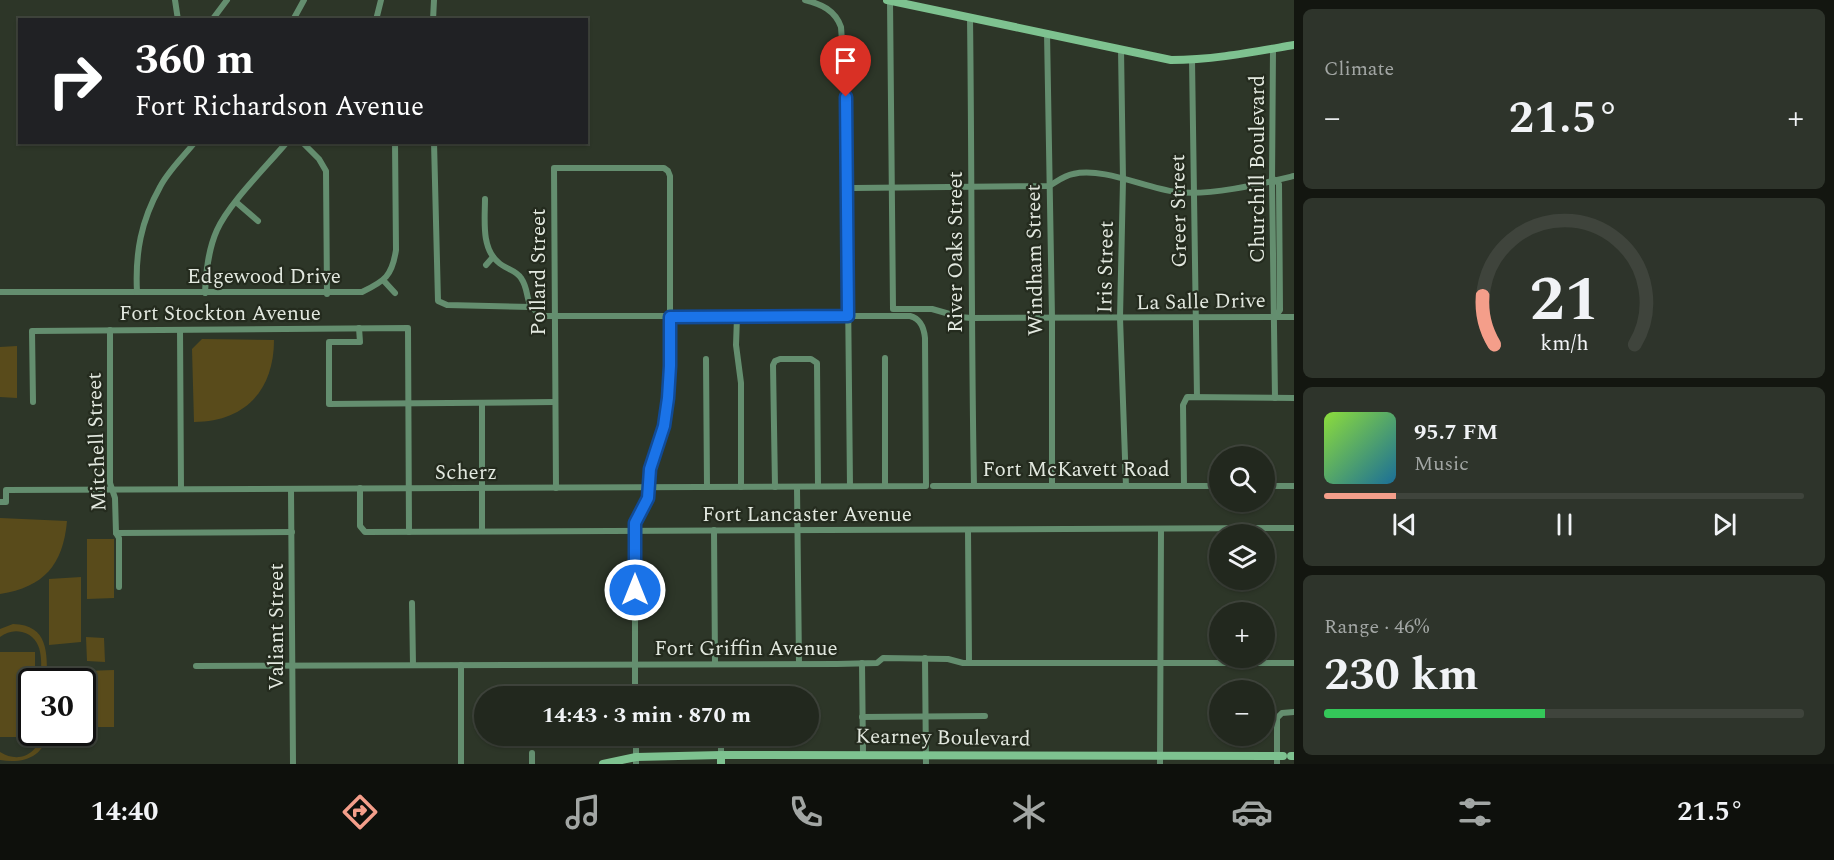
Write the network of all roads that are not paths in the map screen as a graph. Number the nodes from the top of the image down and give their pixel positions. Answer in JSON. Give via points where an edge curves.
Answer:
{"nodes":[{"id":1,"x":175,"y":0,"type":"edge"},
{"id":2,"x":227,"y":0,"type":"edge"},
{"id":3,"x":304,"y":0,"type":"edge"},
{"id":4,"x":381,"y":0,"type":"edge"},
{"id":5,"x":434,"y":0,"type":"edge"},
{"id":6,"x":805,"y":0,"type":"edge"},
{"id":7,"x":888,"y":0,"type":"edge"},
{"id":8,"x":178,"y":18,"type":"edge"},
{"id":9,"x":214,"y":18,"type":"edge"},
{"id":10,"x":294,"y":18,"type":"edge"},
{"id":11,"x":376,"y":18,"type":"edge"},
{"id":12,"x":434,"y":18,"type":"edge"},
{"id":13,"x":970,"y":18,"type":"junction"},
{"id":14,"x":1047,"y":33,"type":"junction"},
{"id":15,"x":1294,"y":45,"type":"edge"},
{"id":16,"x":1121,"y":49,"type":"junction"},
{"id":17,"x":1273,"y":49,"type":"junction"},
{"id":18,"x":1192,"y":60,"type":"junction"},
{"id":19,"x":193,"y":144,"type":"edge"},
{"id":20,"x":285,"y":144,"type":"edge"},
{"id":21,"x":304,"y":144,"type":"edge"},
{"id":22,"x":395,"y":144,"type":"edge"},
{"id":23,"x":434,"y":144,"type":"edge"},
{"id":24,"x":1294,"y":176,"type":"edge"},
{"id":25,"x":1123,"y":180,"type":"junction"},
{"id":26,"x":1273,"y":181,"type":"junction"},
{"id":27,"x":972,"y":186,"type":"junction"},
{"id":28,"x":1049,"y":186,"type":"junction"},
{"id":29,"x":854,"y":188,"type":"dead end"},
{"id":30,"x":891,"y":188,"type":"junction"},
{"id":31,"x":1195,"y":192,"type":"junction"},
{"id":32,"x":485,"y":199,"type":"dead end"},
{"id":33,"x":236,"y":202,"type":"junction"},
{"id":34,"x":258,"y":222,"type":"dead end"},
{"id":35,"x":494,"y":258,"type":"junction"},
{"id":36,"x":486,"y":265,"type":"dead end"},
{"id":37,"x":384,"y":281,"type":"junction"},
{"id":38,"x":0,"y":292,"type":"edge"},
{"id":39,"x":137,"y":292,"type":"junction"},
{"id":40,"x":205,"y":293,"type":"junction"},
{"id":41,"x":395,"y":293,"type":"dead end"},
{"id":42,"x":327,"y":294,"type":"junction"},
{"id":43,"x":531,"y":306,"type":"junction"},
{"id":44,"x":848,"y":316,"type":"junction"},
{"id":45,"x":554,"y":317,"type":"junction"},
{"id":46,"x":670,"y":317,"type":"junction"},
{"id":47,"x":736,"y":317,"type":"junction"},
{"id":48,"x":1052,"y":317,"type":"junction"},
{"id":49,"x":1197,"y":317,"type":"junction"},
{"id":50,"x":1274,"y":317,"type":"junction"},
{"id":51,"x":1294,"y":317,"type":"edge"},
{"id":52,"x":971,"y":318,"type":"junction"},
{"id":53,"x":1120,"y":318,"type":"junction"},
{"id":54,"x":359,"y":328,"type":"junction"},
{"id":55,"x":110,"y":330,"type":"junction"},
{"id":56,"x":180,"y":330,"type":"junction"},
{"id":57,"x":885,"y":358,"type":"dead end"},
{"id":58,"x":706,"y":359,"type":"dead end"},
{"id":59,"x":1197,"y":398,"type":"junction"},
{"id":60,"x":1275,"y":398,"type":"junction"},
{"id":61,"x":1294,"y":398,"type":"edge"},
{"id":62,"x":33,"y":402,"type":"dead end"},
{"id":63,"x":555,"y":402,"type":"junction"},
{"id":64,"x":407,"y":403,"type":"junction"},
{"id":65,"x":482,"y":403,"type":"junction"},
{"id":66,"x":818,"y":486,"type":"junction"},
{"id":67,"x":850,"y":486,"type":"junction"},
{"id":68,"x":885,"y":486,"type":"junction"},
{"id":69,"x":929,"y":486,"type":"junction"},
{"id":70,"x":974,"y":486,"type":"junction"},
{"id":71,"x":1052,"y":486,"type":"junction"},
{"id":72,"x":1126,"y":486,"type":"junction"},
{"id":73,"x":1184,"y":486,"type":"junction"},
{"id":74,"x":1209,"y":486,"type":"edge"},
{"id":75,"x":1275,"y":486,"type":"edge"},
{"id":76,"x":1294,"y":486,"type":"edge"},
{"id":77,"x":707,"y":487,"type":"junction"},
{"id":78,"x":741,"y":487,"type":"junction"},
{"id":79,"x":774,"y":487,"type":"junction"},
{"id":80,"x":797,"y":487,"type":"junction"},
{"id":81,"x":360,"y":488,"type":"junction"},
{"id":82,"x":409,"y":488,"type":"junction"},
{"id":83,"x":482,"y":488,"type":"junction"},
{"id":84,"x":556,"y":488,"type":"junction"},
{"id":85,"x":649,"y":488,"type":"junction"},
{"id":86,"x":181,"y":489,"type":"junction"},
{"id":87,"x":291,"y":489,"type":"junction"},
{"id":88,"x":112,"y":490,"type":"junction"},
{"id":89,"x":0,"y":502,"type":"edge"},
{"id":90,"x":1294,"y":528,"type":"edge"},
{"id":91,"x":1161,"y":529,"type":"junction"},
{"id":92,"x":714,"y":530,"type":"junction"},
{"id":93,"x":797,"y":530,"type":"junction"},
{"id":94,"x":968,"y":530,"type":"junction"},
{"id":95,"x":482,"y":531,"type":"junction"},
{"id":96,"x":635,"y":531,"type":"junction"},
{"id":97,"x":292,"y":532,"type":"junction"},
{"id":98,"x":409,"y":532,"type":"junction"},
{"id":99,"x":116,"y":533,"type":"junction"},
{"id":100,"x":119,"y":587,"type":"dead end"},
{"id":101,"x":412,"y":603,"type":"dead end"},
{"id":102,"x":925,"y":658,"type":"junction"},
{"id":103,"x":862,"y":663,"type":"junction"},
{"id":104,"x":969,"y":663,"type":"junction"},
{"id":105,"x":1160,"y":663,"type":"junction"},
{"id":106,"x":1294,"y":663,"type":"edge"},
{"id":107,"x":715,"y":664,"type":"junction"},
{"id":108,"x":799,"y":664,"type":"junction"},
{"id":109,"x":413,"y":665,"type":"junction"},
{"id":110,"x":461,"y":665,"type":"junction"},
{"id":111,"x":635,"y":665,"type":"junction"},
{"id":112,"x":196,"y":666,"type":"dead end"},
{"id":113,"x":293,"y":666,"type":"junction"},
{"id":114,"x":636,"y":686,"type":"edge"},
{"id":115,"x":1294,"y":712,"type":"edge"},
{"id":116,"x":985,"y":716,"type":"dead end"},
{"id":117,"x":862,"y":717,"type":"junction"},
{"id":118,"x":926,"y":717,"type":"junction"},
{"id":119,"x":532,"y":753,"type":"dead end"},
{"id":120,"x":799,"y":754,"type":"junction"},
{"id":121,"x":863,"y":754,"type":"junction"},
{"id":122,"x":1284,"y":758,"type":"edge"},
{"id":123,"x":721,"y":759,"type":"edge"},
{"id":124,"x":926,"y":759,"type":"edge"},
{"id":125,"x":636,"y":760,"type":"edge"},
{"id":126,"x":1102,"y":760,"type":"edge"},
{"id":127,"x":1160,"y":760,"type":"edge"},
{"id":128,"x":1202,"y":760,"type":"edge"},
{"id":129,"x":293,"y":764,"type":"edge"},
{"id":130,"x":461,"y":764,"type":"edge"},
{"id":131,"x":532,"y":764,"type":"edge"},
{"id":132,"x":603,"y":764,"type":"edge"},
{"id":133,"x":799,"y":764,"type":"edge"}],
"edges":[{"from":1,"to":8,"type":"street"},
{"from":2,"to":9,"type":"street"},
{"from":3,"to":10,"type":"street"},
{"from":4,"to":11,"type":"street"},
{"from":5,"to":12,"type":"street"},
{"from":6,"to":44,"type":"street","via":[[825,6],[841,27],[846,97]]},
{"from":7,"to":13,"type":"street"},
{"from":7,"to":30,"type":"street"},
{"from":13,"to":14,"type":"street"},
{"from":13,"to":27,"type":"street","name":"River Oaks Street"},
{"from":14,"to":16,"type":"street"},
{"from":14,"to":28,"type":"street","name":"Windham Street"},
{"from":15,"to":17,"type":"street"},
{"from":16,"to":18,"type":"street","via":[[1171,60]]},
{"from":16,"to":25,"type":"street","name":"Iris Street"},
{"from":17,"to":18,"type":"street"},
{"from":17,"to":26,"type":"street","name":"Churchill Boulevard"},
{"from":18,"to":31,"type":"street","name":"Greer Street"},
{"from":19,"to":39,"type":"street","via":[[160,186],[140,235]]},
{"from":20,"to":33,"type":"street"},
{"from":21,"to":42,"type":"street","via":[[326,171]]},
{"from":22,"to":37,"type":"street","via":[[396,249]]},
{"from":23,"to":43,"type":"street","via":[[438,301],[447,305]]},
{"from":24,"to":26,"type":"street"},
{"from":25,"to":28,"type":"street","via":[[1102,173],[1072,174]]},
{"from":25,"to":31,"type":"street"},
{"from":25,"to":53,"type":"street","name":"Iris Street"},
{"from":26,"to":31,"type":"street"},
{"from":26,"to":50,"type":"street","name":"Churchill Boulevard"},
{"from":27,"to":28,"type":"street"},
{"from":27,"to":30,"type":"street"},
{"from":27,"to":52,"type":"street","name":"River Oaks Street"},
{"from":28,"to":48,"type":"street","name":"Windham Street"},
{"from":29,"to":30,"type":"street"},
{"from":30,"to":52,"type":"street","name":"La Salle Drive","via":[[893,309],[932,309]]},
{"from":31,"to":49,"type":"street","name":"Greer Street"},
{"from":32,"to":35,"type":"street","via":[[486,234]]},
{"from":33,"to":34,"type":"street"},
{"from":33,"to":40,"type":"street","via":[[217,229],[206,264]]},
{"from":35,"to":36,"type":"street"},
{"from":35,"to":43,"type":"street","via":[[521,277]]},
{"from":37,"to":41,"type":"street"},
{"from":37,"to":42,"type":"street","name":"Edgewood Drive","via":[[362,292]]},
{"from":38,"to":39,"type":"street","name":"Edgewood Drive"},
{"from":39,"to":40,"type":"street","name":"Edgewood Drive"},
{"from":40,"to":42,"type":"street","name":"Edgewood Drive"},
{"from":43,"to":45,"type":"street"},
{"from":44,"to":47,"type":"street"},
{"from":44,"to":67,"type":"street"},
{"from":44,"to":69,"type":"street","via":[[910,316],[923,328]]},
{"from":45,"to":46,"type":"street"},
{"from":45,"to":46,"type":"street","name":"Pollard Street","via":[[554,168],[661,168],[670,176]]},
{"from":45,"to":63,"type":"street","name":"Pollard Street"},
{"from":46,"to":47,"type":"street"},
{"from":46,"to":85,"type":"street","via":[[668,398]]},
{"from":47,"to":78,"type":"street","via":[[741,383]]},
{"from":48,"to":52,"type":"street","name":"La Salle Drive"},
{"from":48,"to":53,"type":"street","name":"La Salle Drive"},
{"from":48,"to":71,"type":"street","name":"Windham Street"},
{"from":49,"to":50,"type":"street","name":"La Salle Drive"},
{"from":49,"to":53,"type":"street","name":"La Salle Drive"},
{"from":49,"to":59,"type":"street","name":"Greer Street"},
{"from":50,"to":51,"type":"street","name":"La Salle Drive"},
{"from":50,"to":60,"type":"street","name":"Churchill Boulevard"},
{"from":52,"to":70,"type":"street","name":"River Oaks Street"},
{"from":53,"to":72,"type":"street","name":"Iris Street"},
{"from":54,"to":56,"type":"street","name":"Fort Stockton Avenue"},
{"from":54,"to":64,"type":"street","name":"Fort Stockton Avenue","via":[[408,328]]},
{"from":54,"to":64,"type":"street","via":[[360,342],[329,342],[330,404]]},
{"from":55,"to":56,"type":"street","name":"Fort Stockton Avenue"},
{"from":55,"to":62,"type":"street","name":"Fort Stockton Avenue","via":[[32,331]]},
{"from":55,"to":88,"type":"street","name":"Mitchell Street"},
{"from":56,"to":86,"type":"street"},
{"from":57,"to":68,"type":"street"},
{"from":58,"to":77,"type":"street"},
{"from":59,"to":60,"type":"street"},
{"from":59,"to":73,"type":"street","via":[[1187,397],[1183,405]]},
{"from":60,"to":61,"type":"street"},
{"from":63,"to":65,"type":"street"},
{"from":63,"to":84,"type":"street","name":"Pollard Street"},
{"from":64,"to":65,"type":"street"},
{"from":64,"to":82,"type":"street"},
{"from":65,"to":83,"type":"street"},
{"from":66,"to":67,"type":"street","name":"Scherz"},
{"from":66,"to":79,"type":"street","via":[[817,363],[812,359],[780,359],[773,365]]},
{"from":66,"to":80,"type":"street","name":"Scherz"},
{"from":67,"to":68,"type":"street","name":"Scherz"},
{"from":68,"to":69,"type":"street","name":"Scherz"},
{"from":69,"to":70,"type":"street","name":"Fort McKavett Road"},
{"from":70,"to":71,"type":"street","name":"Fort McKavett Road"},
{"from":71,"to":72,"type":"street","name":"Fort McKavett Road"},
{"from":72,"to":73,"type":"street","name":"Fort McKavett Road"},
{"from":73,"to":74,"type":"street","name":"Fort McKavett Road"},
{"from":75,"to":76,"type":"street"},
{"from":77,"to":78,"type":"street","name":"Scherz"},
{"from":77,"to":85,"type":"street","name":"Scherz"},
{"from":78,"to":79,"type":"street","name":"Scherz"},
{"from":79,"to":80,"type":"street","name":"Scherz"},
{"from":80,"to":93,"type":"street"},
{"from":81,"to":82,"type":"street","name":"Scherz"},
{"from":81,"to":87,"type":"street","name":"Scherz"},
{"from":81,"to":98,"type":"street","name":"Fort Lancaster Avenue","via":[[363,531]]},
{"from":82,"to":83,"type":"street","name":"Scherz"},
{"from":82,"to":98,"type":"street"},
{"from":83,"to":84,"type":"street","name":"Scherz"},
{"from":83,"to":95,"type":"street"},
{"from":84,"to":85,"type":"street","name":"Scherz"},
{"from":85,"to":96,"type":"street"},
{"from":86,"to":87,"type":"street","name":"Scherz"},
{"from":86,"to":88,"type":"street","name":"Scherz"},
{"from":87,"to":97,"type":"street","name":"Valiant Street"},
{"from":88,"to":89,"type":"street","name":"Scherz","via":[[6,490],[6,502]]},
{"from":88,"to":99,"type":"street","name":"Mitchell Street"},
{"from":90,"to":91,"type":"street","name":"Fort Lancaster Avenue"},
{"from":91,"to":94,"type":"street","name":"Fort Lancaster Avenue"},
{"from":91,"to":105,"type":"street"},
{"from":92,"to":93,"type":"street","name":"Fort Lancaster Avenue"},
{"from":92,"to":96,"type":"street","name":"Fort Lancaster Avenue"},
{"from":92,"to":107,"type":"street"},
{"from":93,"to":94,"type":"street","name":"Fort Lancaster Avenue"},
{"from":93,"to":108,"type":"street"},
{"from":94,"to":104,"type":"street"},
{"from":95,"to":96,"type":"street","name":"Fort Lancaster Avenue"},
{"from":95,"to":98,"type":"street","name":"Fort Lancaster Avenue"},
{"from":96,"to":111,"type":"street"},
{"from":97,"to":99,"type":"street"},
{"from":97,"to":113,"type":"street","name":"Valiant Street"},
{"from":99,"to":100,"type":"street","name":"Mitchell Street"},
{"from":101,"to":109,"type":"street"},
{"from":102,"to":103,"type":"street","name":"Fort Griffin Avenue","via":[[884,658],[877,663]]},
{"from":102,"to":104,"type":"street","name":"Fort Griffin Avenue"},
{"from":102,"to":118,"type":"street"},
{"from":103,"to":108,"type":"street","name":"Fort Griffin Avenue"},
{"from":103,"to":117,"type":"street"},
{"from":104,"to":105,"type":"street","name":"Fort Griffin Avenue"},
{"from":105,"to":106,"type":"street","name":"Fort Griffin Avenue"},
{"from":105,"to":127,"type":"street"},
{"from":107,"to":108,"type":"street","name":"Fort Griffin Avenue"},
{"from":107,"to":111,"type":"street","name":"Fort Griffin Avenue"},
{"from":109,"to":110,"type":"street","name":"Fort Griffin Avenue"},
{"from":109,"to":113,"type":"street","name":"Fort Griffin Avenue"},
{"from":110,"to":111,"type":"street","name":"Fort Griffin Avenue"},
{"from":110,"to":130,"type":"street"},
{"from":111,"to":114,"type":"street"},
{"from":112,"to":113,"type":"street","name":"Fort Griffin Avenue"},
{"from":113,"to":129,"type":"street","name":"Valiant Street"},
{"from":115,"to":122,"type":"street","via":[[1281,713],[1277,718]]},
{"from":116,"to":118,"type":"street"},
{"from":117,"to":118,"type":"street"},
{"from":117,"to":121,"type":"street"},
{"from":118,"to":124,"type":"street"},
{"from":119,"to":131,"type":"street"},
{"from":120,"to":121,"type":"street","name":"Kearney Boulevard"},
{"from":120,"to":123,"type":"street","name":"Kearney Boulevard"},
{"from":120,"to":133,"type":"street"},
{"from":121,"to":124,"type":"street","name":"Kearney Boulevard"},
{"from":122,"to":128,"type":"street","name":"Kearney Boulevard"},
{"from":123,"to":125,"type":"street","name":"Kearney Boulevard"},
{"from":124,"to":126,"type":"street","name":"Kearney Boulevard"},
{"from":125,"to":132,"type":"street","name":"Kearney Boulevard"},
{"from":126,"to":127,"type":"street","name":"Kearney Boulevard"},
{"from":127,"to":128,"type":"street","name":"Kearney Boulevard"}]}
